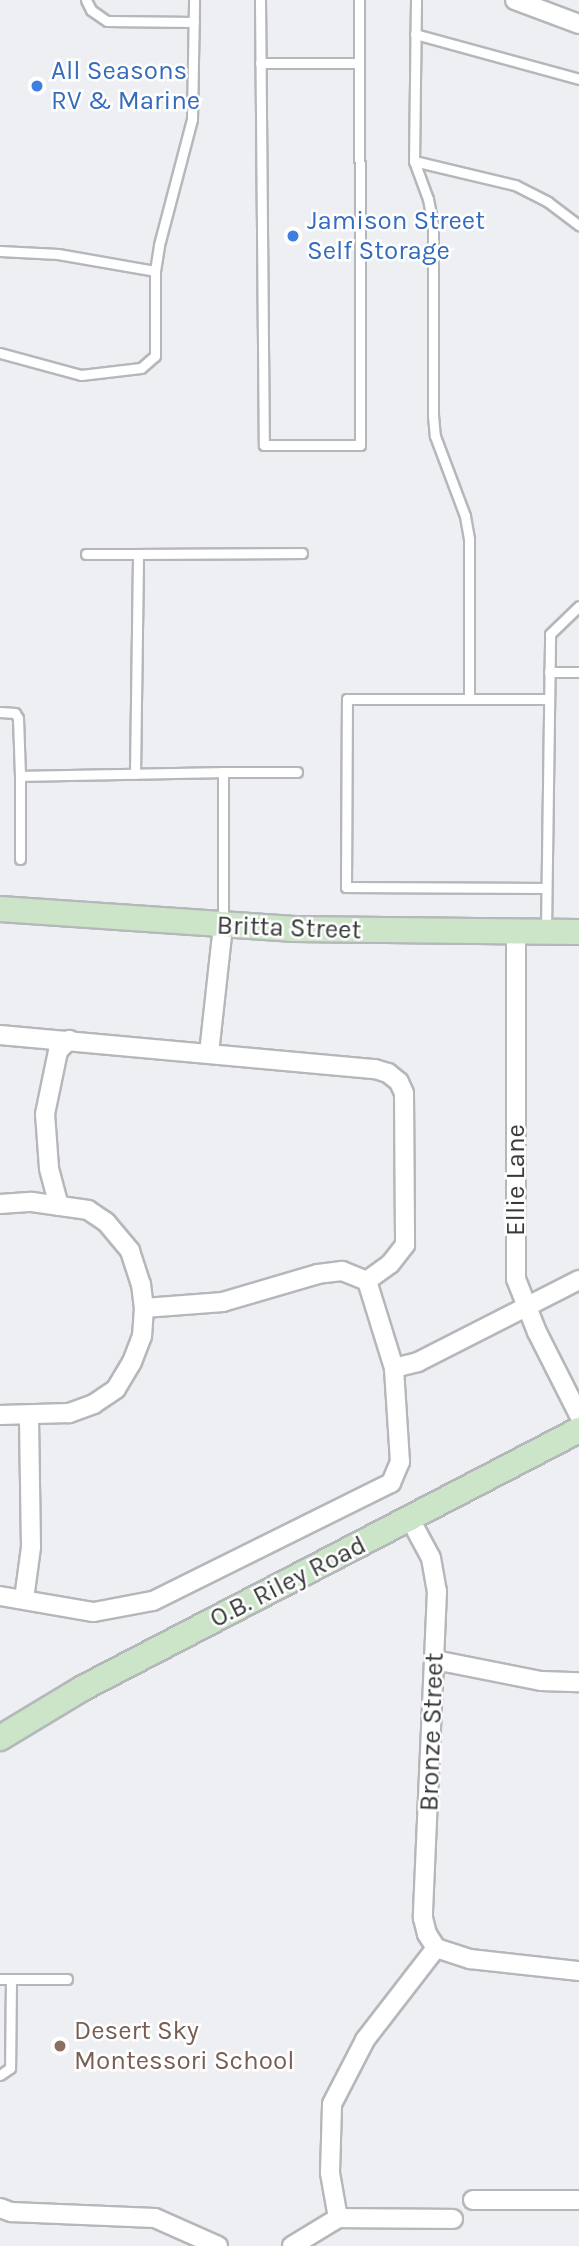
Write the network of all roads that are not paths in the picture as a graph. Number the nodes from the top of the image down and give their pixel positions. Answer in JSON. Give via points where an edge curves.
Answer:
{"nodes":[{"id":1,"x":86,"y":0,"type":"edge"},
{"id":2,"x":194,"y":0,"type":"edge"},
{"id":3,"x":260,"y":0,"type":"edge"},
{"id":4,"x":359,"y":0,"type":"edge"},
{"id":5,"x":416,"y":0,"type":"edge"},
{"id":6,"x":515,"y":0,"type":"edge"},
{"id":7,"x":194,"y":22,"type":"junction"},
{"id":8,"x":579,"y":23,"type":"edge"},
{"id":9,"x":415,"y":34,"type":"junction"},
{"id":10,"x":359,"y":63,"type":"junction"},
{"id":11,"x":260,"y":64,"type":"junction"},
{"id":12,"x":579,"y":79,"type":"edge"},
{"id":13,"x":414,"y":161,"type":"junction"},
{"id":14,"x":579,"y":225,"type":"edge"},
{"id":15,"x":0,"y":251,"type":"edge"},
{"id":16,"x":155,"y":271,"type":"junction"},
{"id":17,"x":0,"y":353,"type":"edge"},
{"id":18,"x":302,"y":553,"type":"dead end"},
{"id":19,"x":86,"y":554,"type":"dead end"},
{"id":20,"x":138,"y":554,"type":"junction"},
{"id":21,"x":579,"y":606,"type":"edge"},
{"id":22,"x":549,"y":672,"type":"junction"},
{"id":23,"x":579,"y":672,"type":"edge"},
{"id":24,"x":469,"y":698,"type":"junction"},
{"id":25,"x":548,"y":699,"type":"junction"},
{"id":26,"x":0,"y":712,"type":"edge"},
{"id":27,"x":222,"y":772,"type":"junction"},
{"id":28,"x":297,"y":772,"type":"dead end"},
{"id":29,"x":135,"y":774,"type":"junction"},
{"id":30,"x":20,"y":776,"type":"junction"},
{"id":31,"x":20,"y":859,"type":"dead end"},
{"id":32,"x":546,"y":888,"type":"junction"},
{"id":33,"x":0,"y":909,"type":"edge"},
{"id":34,"x":222,"y":926,"type":"junction"},
{"id":35,"x":516,"y":932,"type":"junction"},
{"id":36,"x":545,"y":932,"type":"junction"},
{"id":37,"x":579,"y":932,"type":"edge"},
{"id":38,"x":0,"y":1035,"type":"edge"},
{"id":39,"x":69,"y":1040,"type":"junction"},
{"id":40,"x":209,"y":1053,"type":"junction"},
{"id":41,"x":0,"y":1204,"type":"edge"},
{"id":42,"x":59,"y":1206,"type":"junction"},
{"id":43,"x":579,"y":1280,"type":"edge"},
{"id":44,"x":367,"y":1281,"type":"junction"},
{"id":45,"x":527,"y":1306,"type":"junction"},
{"id":46,"x":144,"y":1308,"type":"junction"},
{"id":47,"x":394,"y":1368,"type":"junction"},
{"id":48,"x":0,"y":1415,"type":"edge"},
{"id":49,"x":29,"y":1415,"type":"junction"},
{"id":50,"x":579,"y":1415,"type":"edge"},
{"id":51,"x":579,"y":1430,"type":"edge"},
{"id":52,"x":410,"y":1519,"type":"junction"},
{"id":53,"x":0,"y":1596,"type":"edge"},
{"id":54,"x":24,"y":1599,"type":"junction"},
{"id":55,"x":435,"y":1660,"type":"junction"},
{"id":56,"x":579,"y":1682,"type":"edge"},
{"id":57,"x":0,"y":1738,"type":"edge"},
{"id":58,"x":436,"y":1948,"type":"junction"},
{"id":59,"x":579,"y":1971,"type":"edge"},
{"id":60,"x":0,"y":1979,"type":"edge"},
{"id":61,"x":11,"y":1979,"type":"junction"},
{"id":62,"x":67,"y":1979,"type":"dead end"},
{"id":63,"x":0,"y":2076,"type":"edge"},
{"id":64,"x":473,"y":2200,"type":"dead end"},
{"id":65,"x":579,"y":2200,"type":"edge"},
{"id":66,"x":0,"y":2208,"type":"edge"},
{"id":67,"x":338,"y":2218,"type":"junction"},
{"id":68,"x":453,"y":2219,"type":"dead end"},
{"id":69,"x":218,"y":2246,"type":"edge"},
{"id":70,"x":293,"y":2246,"type":"edge"}],
"edges":[{"from":1,"to":7,"type":"lane","via":[[91,10],[107,21]]},
{"from":2,"to":7,"type":"lane"},
{"from":3,"to":11,"type":"lane"},
{"from":4,"to":10,"type":"lane"},
{"from":5,"to":9,"type":"lane"},
{"from":6,"to":8,"type":"street"},
{"from":7,"to":16,"type":"lane","via":[[189,135]]},
{"from":9,"to":12,"type":"lane"},
{"from":9,"to":13,"type":"lane"},
{"from":10,"to":11,"type":"lane"},
{"from":10,"to":11,"type":"lane","via":[[360,445],[264,445]]},
{"from":13,"to":14,"type":"lane","via":[[515,186],[548,202]]},
{"from":13,"to":24,"type":"lane","via":[[433,225],[435,436],[469,539]]},
{"from":15,"to":16,"type":"lane","via":[[58,254]]},
{"from":16,"to":17,"type":"lane","via":[[155,356],[141,368],[81,375]]},
{"from":18,"to":20,"type":"lane"},
{"from":19,"to":20,"type":"lane"},
{"from":20,"to":29,"type":"lane"},
{"from":21,"to":22,"type":"lane","via":[[550,634]]},
{"from":22,"to":23,"type":"lane"},
{"from":22,"to":25,"type":"lane"},
{"from":24,"to":25,"type":"lane"},
{"from":24,"to":32,"type":"lane","via":[[347,699],[346,887]]},
{"from":25,"to":32,"type":"lane"},
{"from":26,"to":30,"type":"lane","via":[[15,713],[18,718]]},
{"from":27,"to":28,"type":"lane"},
{"from":27,"to":29,"type":"lane"},
{"from":27,"to":34,"type":"lane"},
{"from":29,"to":30,"type":"lane"},
{"from":30,"to":31,"type":"lane"},
{"from":32,"to":36,"type":"lane"},
{"from":33,"to":34,"type":"street","name":"Britta Street"},
{"from":34,"to":35,"type":"street","name":"Britta Street"},
{"from":34,"to":40,"type":"street"},
{"from":35,"to":36,"type":"street","name":"Britta Street"},
{"from":35,"to":45,"type":"street","name":"Ellie Lane","via":[[516,1279]]},
{"from":36,"to":37,"type":"street","name":"Britta Street"},
{"from":38,"to":39,"type":"street"},
{"from":39,"to":40,"type":"street"},
{"from":39,"to":42,"type":"street","via":[[58,1051],[45,1115],[49,1168]]},
{"from":40,"to":44,"type":"street","via":[[375,1069],[399,1082],[404,1093],[405,1245]]},
{"from":41,"to":42,"type":"street"},
{"from":42,"to":46,"type":"street","via":[[88,1210],[120,1235],[136,1266]]},
{"from":43,"to":45,"type":"street"},
{"from":44,"to":46,"type":"street","via":[[342,1271],[223,1302]]},
{"from":44,"to":47,"type":"street"},
{"from":45,"to":47,"type":"street","via":[[418,1362]]},
{"from":45,"to":50,"type":"street","name":"Ellie Lane"},
{"from":46,"to":49,"type":"street","via":[[142,1336],[116,1389],[69,1413]]},
{"from":47,"to":54,"type":"street","via":[[400,1462],[391,1483],[153,1601],[94,1612]]},
{"from":48,"to":49,"type":"street"},
{"from":49,"to":54,"type":"street","via":[[31,1547]]},
{"from":51,"to":52,"type":"street","name":"O.B. Riley Road"},
{"from":52,"to":55,"type":"street","name":"Bronze Street","via":[[431,1558],[437,1591]]},
{"from":52,"to":57,"type":"street","name":"O.B. Riley Road","via":[[83,1688]]},
{"from":53,"to":54,"type":"street"},
{"from":55,"to":56,"type":"street","via":[[541,1681]]},
{"from":55,"to":58,"type":"street","name":"Bronze Street","via":[[423,1918]]},
{"from":58,"to":59,"type":"street","via":[[470,1959]]},
{"from":58,"to":67,"type":"street","via":[[365,2040],[332,2104],[330,2173]]},
{"from":60,"to":61,"type":"lane"},
{"from":61,"to":62,"type":"lane"},
{"from":61,"to":63,"type":"lane","via":[[10,2068]]},
{"from":64,"to":65,"type":"street"},
{"from":66,"to":69,"type":"street","via":[[155,2218]]},
{"from":67,"to":68,"type":"street"},
{"from":67,"to":70,"type":"street"}]}
